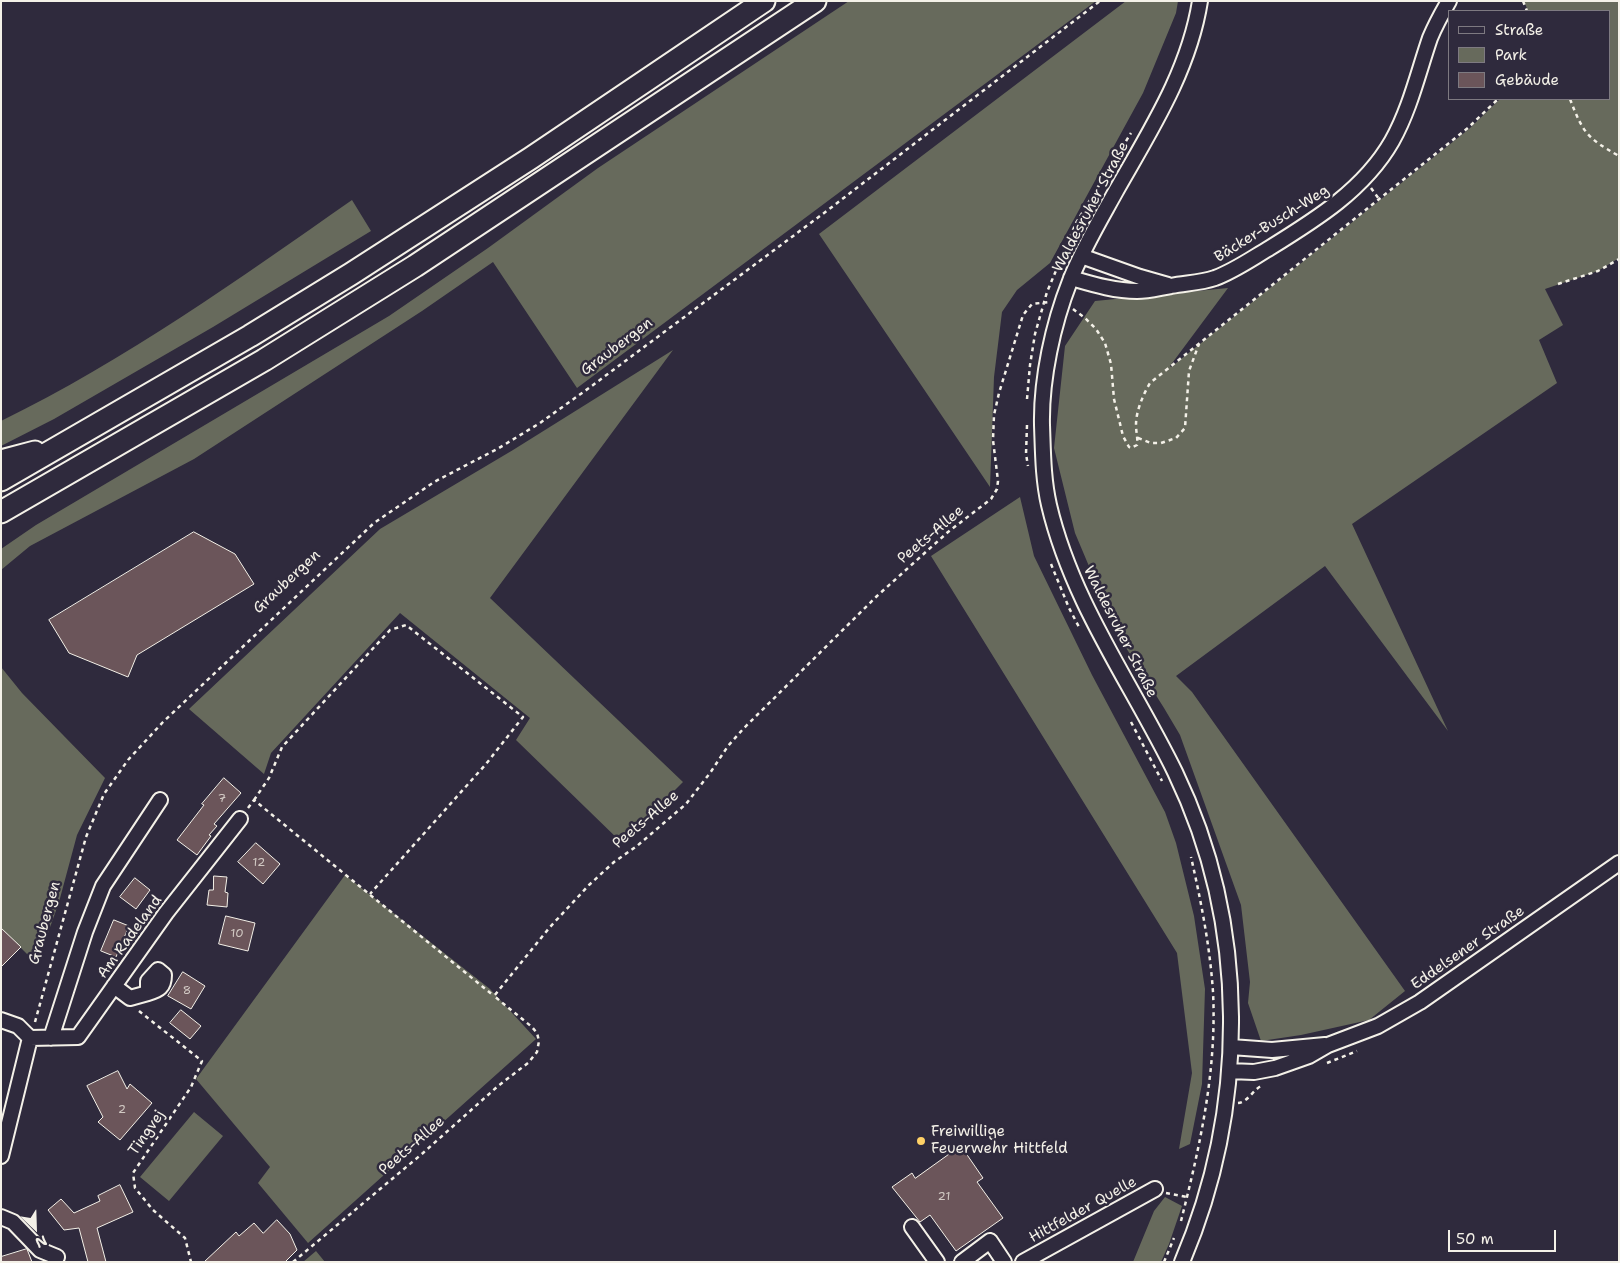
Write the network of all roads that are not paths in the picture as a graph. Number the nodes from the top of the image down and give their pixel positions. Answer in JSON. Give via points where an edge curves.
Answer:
{"nodes":[{"id":1,"x":764,"y":1,"type":"edge"},
{"id":2,"x":815,"y":1,"type":"edge"},
{"id":3,"x":1200,"y":1,"type":"edge"},
{"id":4,"x":1448,"y":1,"type":"edge"},
{"id":5,"x":1081,"y":256,"type":"junction"},
{"id":6,"x":1071,"y":278,"type":"junction"},
{"id":7,"x":1172,"y":286,"type":"junction"},
{"id":8,"x":66,"y":442,"type":"junction"},
{"id":9,"x":1,"y":461,"type":"edge"},
{"id":10,"x":1,"y":480,"type":"edge"},
{"id":11,"x":27,"y":497,"type":"junction"},
{"id":12,"x":1,"y":512,"type":"edge"},
{"id":13,"x":1,"y":522,"type":"edge"},
{"id":14,"x":160,"y":800,"type":"dead end"},
{"id":15,"x":240,"y":819,"type":"road end"},
{"id":16,"x":1619,"y":862,"type":"edge"},
{"id":17,"x":114,"y":986,"type":"junction"},
{"id":18,"x":148,"y":993,"type":"dead end"},
{"id":19,"x":1,"y":1020,"type":"edge"},
{"id":20,"x":30,"y":1038,"type":"junction"},
{"id":21,"x":51,"y":1038,"type":"junction"},
{"id":22,"x":1328,"y":1045,"type":"junction"},
{"id":23,"x":1231,"y":1047,"type":"junction"},
{"id":24,"x":1229,"y":1071,"type":"junction"},
{"id":25,"x":1,"y":1156,"type":"edge"},
{"id":26,"x":1155,"y":1189,"type":"road end"},
{"id":27,"x":1,"y":1217,"type":"edge"},
{"id":28,"x":912,"y":1227,"type":"dead end"},
{"id":29,"x":57,"y":1256,"type":"dead end"},
{"id":30,"x":937,"y":1262,"type":"edge"},
{"id":31,"x":962,"y":1262,"type":"edge"},
{"id":32,"x":1004,"y":1262,"type":"edge"},
{"id":33,"x":1023,"y":1262,"type":"edge"},
{"id":34,"x":1182,"y":1262,"type":"edge"}],
"edges":[{"from":1,"to":8,"type":"highway","via":[[351,274]]},
{"from":2,"to":11,"type":"highway","via":[[415,266],[264,360]]},
{"from":3,"to":5,"type":"street","name":"Waldesruher Straße","via":[[1189,47],[1173,86]]},
{"from":4,"to":7,"type":"street","name":"Bäcker-Busch-Weg","via":[[1431,36],[1404,116],[1392,141],[1364,179],[1341,200],[1231,271],[1202,282]]},
{"from":5,"to":6,"type":"street","name":"Waldesruher Straße"},
{"from":5,"to":7,"type":"street","name":"Bäcker-Busch-Weg"},
{"from":6,"to":7,"type":"street","name":"Bäcker-Busch-Weg","via":[[1138,291]]},
{"from":6,"to":23,"type":"street","name":"Waldesruher Straße","via":[[1061,304],[1045,377],[1042,421],[1048,503],[1070,572],[1174,771],[1203,842],[1226,937],[1231,980]]},
{"from":8,"to":9,"type":"highway"},
{"from":8,"to":10,"type":"highway"},
{"from":11,"to":12,"type":"highway"},
{"from":11,"to":13,"type":"highway"},
{"from":14,"to":21,"type":"street","via":[[102,886]]},
{"from":15,"to":17,"type":"street","name":"Am Radeland"},
{"from":16,"to":22,"type":"street","name":"Eddelsener Straße","via":[[1420,1002],[1378,1026]]},
{"from":17,"to":18,"type":"street","via":[[130,998]]},
{"from":17,"to":21,"type":"street","name":"Am Radeland","via":[[78,1037]]},
{"from":19,"to":20,"type":"street","via":[[18,1026]]},
{"from":20,"to":21,"type":"street","name":"Am Radeland"},
{"from":20,"to":25,"type":"street"},
{"from":22,"to":23,"type":"street","name":"Eddelsener Straße","via":[[1272,1050]]},
{"from":22,"to":24,"type":"street","name":"Eddelsener Straße","via":[[1309,1056],[1275,1068],[1254,1072]]},
{"from":23,"to":24,"type":"street","name":"Waldesruher Straße"},
{"from":24,"to":34,"type":"street","name":"Waldesruher Straße","via":[[1218,1152],[1207,1196]]},
{"from":26,"to":33,"type":"street","name":"Hittfelder Quelle"},
{"from":27,"to":29,"type":"street","via":[[13,1222],[40,1250]]},
{"from":28,"to":30,"type":"street"},
{"from":31,"to":32,"type":"street","via":[[990,1242]]}]}
